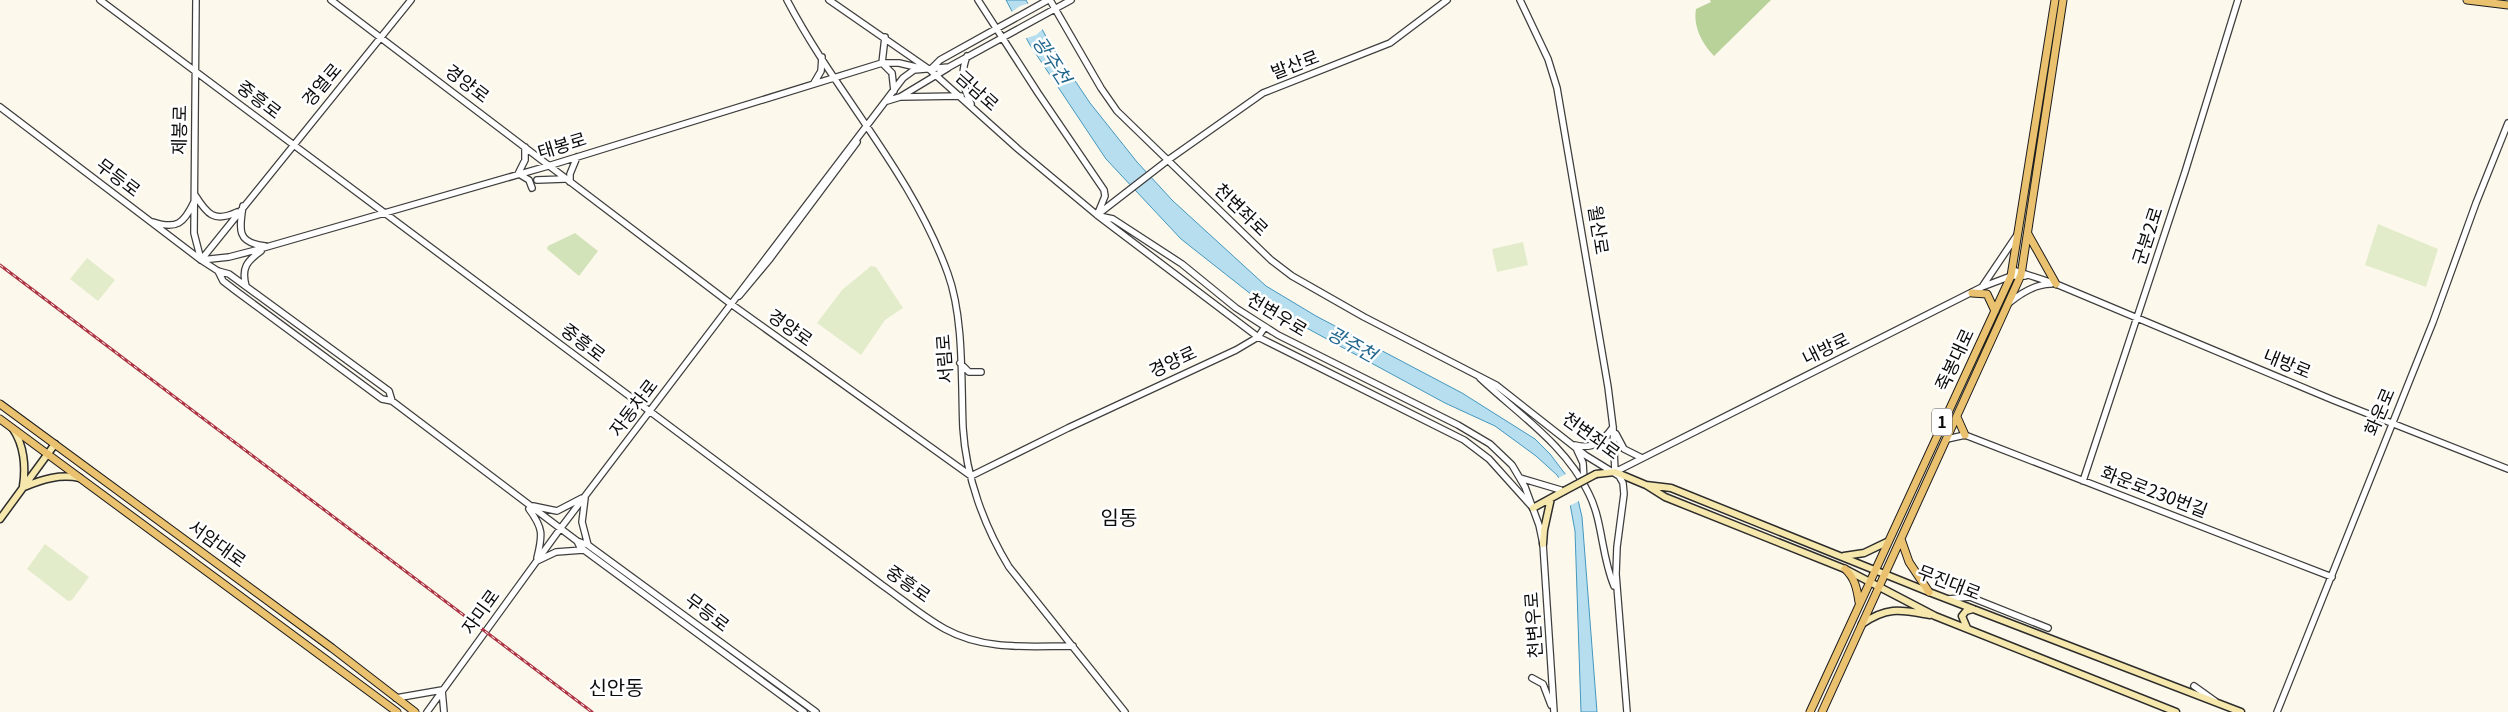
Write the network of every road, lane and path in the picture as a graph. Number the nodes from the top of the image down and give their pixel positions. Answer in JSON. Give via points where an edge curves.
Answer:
{"nodes":[{"id":1,"x":100,"y":0,"type":"edge"},
{"id":2,"x":196,"y":0,"type":"edge"},
{"id":3,"x":331,"y":0,"type":"edge"},
{"id":4,"x":411,"y":0,"type":"edge"},
{"id":5,"x":786,"y":0,"type":"edge"},
{"id":6,"x":829,"y":0,"type":"edge"},
{"id":7,"x":978,"y":0,"type":"edge"},
{"id":8,"x":1048,"y":0,"type":"edge"},
{"id":9,"x":1071,"y":0,"type":"edge"},
{"id":10,"x":1447,"y":0,"type":"edge"},
{"id":11,"x":1520,"y":0,"type":"edge"},
{"id":12,"x":2055,"y":0,"type":"edge"},
{"id":13,"x":2063,"y":0,"type":"edge"},
{"id":14,"x":2238,"y":0,"type":"edge"},
{"id":15,"x":2467,"y":0,"type":"edge"},
{"id":16,"x":2508,"y":5,"type":"edge"},
{"id":17,"x":1053,"y":10,"type":"junction"},
{"id":18,"x":996,"y":29,"type":"junction"},
{"id":19,"x":885,"y":37,"type":"junction"},
{"id":20,"x":381,"y":38,"type":"junction"},
{"id":21,"x":1002,"y":38,"type":"junction"},
{"id":22,"x":967,"y":56,"type":"junction"},
{"id":23,"x":822,"y":57,"type":"junction"},
{"id":24,"x":882,"y":63,"type":"junction"},
{"id":25,"x":949,"y":67,"type":"junction"},
{"id":26,"x":930,"y":70,"type":"junction"},
{"id":27,"x":196,"y":72,"type":"junction"},
{"id":28,"x":936,"y":75,"type":"junction"},
{"id":29,"x":834,"y":76,"type":"junction"},
{"id":30,"x":814,"y":83,"type":"junction"},
{"id":31,"x":894,"y":91,"type":"junction"},
{"id":32,"x":960,"y":96,"type":"junction"},
{"id":33,"x":900,"y":97,"type":"junction"},
{"id":34,"x":887,"y":101,"type":"junction"},
{"id":35,"x":0,"y":107,"type":"edge"},
{"id":36,"x":974,"y":108,"type":"junction"},
{"id":37,"x":2508,"y":123,"type":"edge"},
{"id":38,"x":866,"y":126,"type":"junction"},
{"id":39,"x":292,"y":144,"type":"junction"},
{"id":40,"x":525,"y":147,"type":"junction"},
{"id":41,"x":577,"y":157,"type":"junction"},
{"id":42,"x":1168,"y":160,"type":"junction"},
{"id":43,"x":548,"y":166,"type":"junction"},
{"id":44,"x":519,"y":174,"type":"junction"},
{"id":45,"x":538,"y":180,"type":"dead end"},
{"id":46,"x":568,"y":180,"type":"junction"},
{"id":47,"x":532,"y":188,"type":"dead end"},
{"id":48,"x":195,"y":198,"type":"junction"},
{"id":49,"x":243,"y":206,"type":"junction"},
{"id":50,"x":2023,"y":210,"type":"junction"},
{"id":51,"x":239,"y":211,"type":"junction"},
{"id":52,"x":386,"y":213,"type":"junction"},
{"id":53,"x":1097,"y":215,"type":"junction"},
{"id":54,"x":149,"y":220,"type":"junction"},
{"id":55,"x":2030,"y":221,"type":"junction"},
{"id":56,"x":2019,"y":231,"type":"junction"},
{"id":57,"x":2028,"y":233,"type":"junction"},
{"id":58,"x":267,"y":247,"type":"junction"},
{"id":59,"x":201,"y":260,"type":"junction"},
{"id":60,"x":218,"y":272,"type":"junction"},
{"id":61,"x":2012,"y":273,"type":"junction"},
{"id":62,"x":2022,"y":274,"type":"junction"},
{"id":63,"x":2056,"y":284,"type":"junction"},
{"id":64,"x":246,"y":287,"type":"junction"},
{"id":65,"x":1982,"y":287,"type":"junction"},
{"id":66,"x":1972,"y":293,"type":"junction"},
{"id":67,"x":2009,"y":303,"type":"junction"},
{"id":68,"x":731,"y":304,"type":"junction"},
{"id":69,"x":1994,"y":311,"type":"junction"},
{"id":70,"x":2136,"y":318,"type":"junction"},
{"id":71,"x":1265,"y":327,"type":"junction"},
{"id":72,"x":1258,"y":336,"type":"junction"},
{"id":73,"x":960,"y":363,"type":"junction"},
{"id":74,"x":1473,"y":371,"type":"junction"},
{"id":75,"x":981,"y":372,"type":"dead end"},
{"id":76,"x":392,"y":400,"type":"junction"},
{"id":77,"x":0,"y":404,"type":"edge"},
{"id":78,"x":650,"y":411,"type":"junction"},
{"id":79,"x":1957,"y":417,"type":"junction"},
{"id":80,"x":0,"y":419,"type":"edge"},
{"id":81,"x":2392,"y":422,"type":"junction"},
{"id":82,"x":1613,"y":427,"type":"junction"},
{"id":83,"x":12,"y":428,"type":"junction"},
{"id":84,"x":1965,"y":435,"type":"junction"},
{"id":85,"x":1947,"y":439,"type":"junction"},
{"id":86,"x":55,"y":444,"type":"junction"},
{"id":87,"x":1573,"y":444,"type":"junction"},
{"id":88,"x":48,"y":455,"type":"junction"},
{"id":89,"x":1642,"y":458,"type":"junction"},
{"id":90,"x":2508,"y":469,"type":"edge"},
{"id":91,"x":1615,"y":472,"type":"junction"},
{"id":92,"x":971,"y":476,"type":"junction"},
{"id":93,"x":80,"y":478,"type":"junction"},
{"id":94,"x":1520,"y":478,"type":"junction"},
{"id":95,"x":1584,"y":480,"type":"junction"},
{"id":96,"x":2083,"y":481,"type":"junction"},
{"id":97,"x":1646,"y":484,"type":"junction"},
{"id":98,"x":23,"y":487,"type":"junction"},
{"id":99,"x":1564,"y":491,"type":"junction"},
{"id":100,"x":586,"y":495,"type":"junction"},
{"id":101,"x":1551,"y":498,"type":"junction"},
{"id":102,"x":524,"y":502,"type":"junction"},
{"id":103,"x":1533,"y":508,"type":"junction"},
{"id":104,"x":0,"y":519,"type":"edge"},
{"id":105,"x":560,"y":529,"type":"junction"},
{"id":106,"x":1900,"y":539,"type":"junction"},
{"id":107,"x":1888,"y":542,"type":"junction"},
{"id":108,"x":1543,"y":544,"type":"junction"},
{"id":109,"x":587,"y":548,"type":"junction"},
{"id":110,"x":1843,"y":556,"type":"junction"},
{"id":111,"x":536,"y":562,"type":"junction"},
{"id":112,"x":1845,"y":569,"type":"junction"},
{"id":113,"x":1875,"y":569,"type":"junction"},
{"id":114,"x":1884,"y":573,"type":"junction"},
{"id":115,"x":2332,"y":576,"type":"junction"},
{"id":116,"x":1870,"y":582,"type":"junction"},
{"id":117,"x":1878,"y":587,"type":"junction"},
{"id":118,"x":1617,"y":592,"type":"junction"},
{"id":119,"x":1929,"y":592,"type":"junction"},
{"id":120,"x":1948,"y":599,"type":"junction"},
{"id":121,"x":1859,"y":604,"type":"junction"},
{"id":122,"x":1974,"y":609,"type":"junction"},
{"id":123,"x":1936,"y":616,"type":"junction"},
{"id":124,"x":1859,"y":626,"type":"junction"},
{"id":125,"x":1967,"y":628,"type":"junction"},
{"id":126,"x":2048,"y":628,"type":"dead end"},
{"id":127,"x":1073,"y":646,"type":"junction"},
{"id":128,"x":1532,"y":678,"type":"dead end"},
{"id":129,"x":2194,"y":686,"type":"dead end"},
{"id":130,"x":442,"y":690,"type":"junction"},
{"id":131,"x":396,"y":698,"type":"junction"},
{"id":132,"x":2221,"y":705,"type":"junction"},
{"id":133,"x":390,"y":709,"type":"edge"},
{"id":134,"x":1554,"y":711,"type":"edge"},
{"id":135,"x":397,"y":712,"type":"edge"},
{"id":136,"x":415,"y":712,"type":"edge"},
{"id":137,"x":427,"y":712,"type":"edge"},
{"id":138,"x":444,"y":712,"type":"edge"},
{"id":139,"x":804,"y":712,"type":"edge"},
{"id":140,"x":816,"y":712,"type":"edge"},
{"id":141,"x":1125,"y":712,"type":"edge"},
{"id":142,"x":1627,"y":712,"type":"edge"},
{"id":143,"x":1810,"y":712,"type":"edge"},
{"id":144,"x":1822,"y":712,"type":"edge"},
{"id":145,"x":2176,"y":712,"type":"edge"},
{"id":146,"x":2240,"y":712,"type":"edge"},
{"id":147,"x":2277,"y":712,"type":"edge"}],
"edges":[{"from":1,"to":27,"type":"street","name":"중흥로"},
{"from":2,"to":27,"type":"street","name":"제봉로"},
{"from":3,"to":20,"type":"street","name":"경양로"},
{"from":4,"to":20,"type":"street","name":"경열로"},
{"from":5,"to":23,"type":"street","name":"서림로"},
{"from":6,"to":19,"type":"street","name":"금남로"},
{"from":7,"to":18,"type":"street"},
{"from":8,"to":17,"type":"street","name":"천변좌로"},
{"from":8,"to":18,"type":"street"},
{"from":9,"to":17,"type":"street"},
{"from":10,"to":42,"type":"street","name":"발산로","via":[[1390,44],[1263,94]]},
{"from":11,"to":82,"type":"street","name":"월산로","via":[[1549,62],[1559,97]]},
{"from":12,"to":50,"type":"main road","name":"죽봉대로","number":"1"},
{"from":13,"to":55,"type":"main road","name":"죽봉대로","number":"1"},
{"from":14,"to":70,"type":"street","name":"군분2로"},
{"from":15,"to":16,"type":"main road"},
{"from":17,"to":21,"type":"street"},
{"from":17,"to":42,"type":"street","name":"천변좌로","via":[[1110,102]]},
{"from":18,"to":21,"type":"street"},
{"from":18,"to":26,"type":"street","via":[[940,60]]},
{"from":19,"to":24,"type":"street"},
{"from":19,"to":26,"type":"street","name":"금남로"},
{"from":20,"to":39,"type":"street","name":"경열로"},
{"from":20,"to":40,"type":"street","name":"경양로"},
{"from":21,"to":22,"type":"street"},
{"from":21,"to":53,"type":"street","via":[[1104,190],[1105,196]]},
{"from":22,"to":25,"type":"street"},
{"from":22,"to":36,"type":"street","via":[[963,85]]},
{"from":23,"to":29,"type":"street","name":"서림로"},
{"from":23,"to":30,"type":"street","via":[[821,71]]},
{"from":24,"to":26,"type":"street","name":"태봉로"},
{"from":24,"to":29,"type":"street","name":"태봉로"},
{"from":24,"to":31,"type":"street","via":[[892,73]]},
{"from":25,"to":26,"type":"street","name":"자동차로"},
{"from":25,"to":28,"type":"street"},
{"from":26,"to":28,"type":"street","name":"금남로"},
{"from":26,"to":31,"type":"street","name":"자동차로","via":[[910,71]]},
{"from":27,"to":39,"type":"street","name":"중흥로"},
{"from":27,"to":48,"type":"street","name":"제봉로"},
{"from":28,"to":32,"type":"street","name":"금남로"},
{"from":28,"to":33,"type":"street"},
{"from":29,"to":30,"type":"street","name":"태봉로"},
{"from":29,"to":38,"type":"street","name":"서림로"},
{"from":30,"to":41,"type":"street","name":"태봉로"},
{"from":31,"to":34,"type":"street","name":"자동차로"},
{"from":32,"to":33,"type":"street"},
{"from":32,"to":36,"type":"street","name":"금남로"},
{"from":33,"to":34,"type":"street"},
{"from":34,"to":38,"type":"street","name":"자동차로"},
{"from":35,"to":54,"type":"street","name":"무등로"},
{"from":36,"to":53,"type":"street","name":"금남로","via":[[1018,150]]},
{"from":37,"to":81,"type":"street","name":"화운로","via":[[2434,322]]},
{"from":38,"to":68,"type":"street","name":"자동차로"},
{"from":38,"to":73,"type":"street","name":"서림로","via":[[936,240],[954,293]]},
{"from":39,"to":49,"type":"street","name":"경열로"},
{"from":39,"to":52,"type":"street","name":"중흥로"},
{"from":40,"to":43,"type":"street","name":"경양로"},
{"from":40,"to":44,"type":"street","via":[[525,160]]},
{"from":41,"to":43,"type":"street","name":"태봉로"},
{"from":41,"to":46,"type":"street"},
{"from":42,"to":53,"type":"street","name":"발산로"},
{"from":42,"to":74,"type":"street","name":"천변좌로","via":[[1271,260],[1292,276],[1403,338]]},
{"from":43,"to":44,"type":"street","name":"태봉로"},
{"from":43,"to":46,"type":"street","name":"경양로"},
{"from":44,"to":47,"type":"street","via":[[529,180]]},
{"from":44,"to":52,"type":"street","name":"태봉로"},
{"from":45,"to":46,"type":"street"},
{"from":46,"to":68,"type":"street","name":"경양로"},
{"from":48,"to":51,"type":"street","via":[[215,216],[222,218]]},
{"from":48,"to":54,"type":"street","via":[[185,218],[176,225],[165,226]]},
{"from":48,"to":59,"type":"street","name":"제봉로","via":[[194,234]]},
{"from":49,"to":51,"type":"street","name":"경열로"},
{"from":49,"to":58,"type":"street","via":[[240,224],[243,237],[249,243]]},
{"from":50,"to":55,"type":"main road","via":[[2024,223]]},
{"from":50,"to":56,"type":"main road","name":"죽봉대로","number":"1"},
{"from":51,"to":59,"type":"street","name":"경열로"},
{"from":52,"to":58,"type":"street","name":"태봉로"},
{"from":52,"to":78,"type":"street","name":"중흥로"},
{"from":53,"to":71,"type":"street","name":"천변우로","via":[[1113,219],[1182,264]]},
{"from":53,"to":72,"type":"street","name":"천변우로"},
{"from":54,"to":59,"type":"street","name":"무등로"},
{"from":55,"to":57,"type":"main road","name":"죽봉대로","number":"1"},
{"from":56,"to":61,"type":"main road","name":"죽봉대로","number":"1"},
{"from":56,"to":65,"type":"street"},
{"from":57,"to":62,"type":"main road","name":"죽봉대로","number":"1"},
{"from":57,"to":63,"type":"main road"},
{"from":58,"to":59,"type":"street","name":"태봉로"},
{"from":58,"to":64,"type":"street","via":[[245,265]]},
{"from":59,"to":60,"type":"street","name":"무등로"},
{"from":60,"to":64,"type":"street","name":"무등로","via":[[228,274]]},
{"from":60,"to":76,"type":"street","name":"무등로","via":[[222,281],[382,398]]},
{"from":61,"to":62,"type":"street","name":"내방로"},
{"from":61,"to":65,"type":"street","name":"내방로"},
{"from":61,"to":69,"type":"main road","name":"죽봉대로","number":"1"},
{"from":62,"to":63,"type":"street","name":"내방로"},
{"from":62,"to":67,"type":"main road","name":"죽봉대로","number":"1"},
{"from":63,"to":67,"type":"street","via":[[2041,284]]},
{"from":63,"to":70,"type":"street","name":"내방로"},
{"from":64,"to":76,"type":"street","name":"무등로","via":[[389,391]]},
{"from":65,"to":66,"type":"street","name":"내방로"},
{"from":66,"to":69,"type":"main road","via":[[1987,294]]},
{"from":66,"to":89,"type":"street","name":"내방로"},
{"from":67,"to":79,"type":"main road","name":"죽봉대로","number":"1"},
{"from":68,"to":78,"type":"street","name":"자동차로"},
{"from":68,"to":92,"type":"street","name":"경양로"},
{"from":69,"to":107,"type":"main road","name":"죽봉대로","number":"1"},
{"from":70,"to":81,"type":"street","name":"내방로"},
{"from":70,"to":96,"type":"street","name":"군분2로"},
{"from":71,"to":72,"type":"street","name":"경양로"},
{"from":71,"to":94,"type":"street","name":"천변우로","via":[[1477,435],[1504,456]]},
{"from":72,"to":92,"type":"street","name":"경양로","via":[[1236,350]]},
{"from":72,"to":103,"type":"street","name":"천변우로","via":[[1464,440],[1489,459]]},
{"from":73,"to":75,"type":"street","via":[[970,372]]},
{"from":73,"to":92,"type":"street","name":"서림로","via":[[963,429]]},
{"from":74,"to":87,"type":"street","name":"천변좌로","via":[[1512,396]]},
{"from":74,"to":118,"type":"street","name":"천변좌로","via":[[1534,424],[1573,467],[1594,505],[1605,561]]},
{"from":76,"to":102,"type":"street","name":"무등로"},
{"from":77,"to":86,"type":"main road","name":"서암대로"},
{"from":78,"to":100,"type":"street","name":"자동차로"},
{"from":78,"to":127,"type":"street","name":"중흥로","via":[[944,629],[971,640],[1015,648]]},
{"from":79,"to":84,"type":"main road"},
{"from":79,"to":85,"type":"main road","name":"죽봉대로","number":"1"},
{"from":80,"to":83,"type":"main road","name":"서암대로"},
{"from":81,"to":90,"type":"street","name":"내방로"},
{"from":81,"to":115,"type":"street","name":"화운로"},
{"from":82,"to":87,"type":"street","via":[[1594,446]]},
{"from":82,"to":89,"type":"street","via":[[1624,449]]},
{"from":82,"to":91,"type":"street","name":"월산로"},
{"from":83,"to":88,"type":"main road","name":"서암대로"},
{"from":83,"to":98,"type":"main road","via":[[20,439],[25,472]]},
{"from":84,"to":85,"type":"street"},
{"from":84,"to":96,"type":"street","name":"화운로230번길"},
{"from":85,"to":106,"type":"main road","name":"죽봉대로","number":"1"},
{"from":86,"to":88,"type":"main road"},
{"from":86,"to":131,"type":"main road","name":"서암대로"},
{"from":87,"to":91,"type":"street","name":"천변좌로"},
{"from":87,"to":95,"type":"street","via":[[1583,463]]},
{"from":88,"to":93,"type":"main road","name":"서암대로"},
{"from":88,"to":98,"type":"main road"},
{"from":89,"to":91,"type":"street","name":"내방로"},
{"from":91,"to":95,"type":"main road","name":"무진대로","bridge":true,"via":[[1596,474]]},
{"from":91,"to":97,"type":"main road","name":"무진대로"},
{"from":91,"to":118,"type":"street","name":"천변좌로","via":[[1623,483],[1624,494],[1616,560]]},
{"from":92,"to":127,"type":"street","name":"서림로","via":[[985,518],[1004,558]]},
{"from":93,"to":98,"type":"main road","via":[[66,476],[39,480]]},
{"from":93,"to":133,"type":"main road","name":"서암대로"},
{"from":94,"to":99,"type":"street"},
{"from":94,"to":103,"type":"street","name":"천변우로"},
{"from":95,"to":99,"type":"main road","bridge":true},
{"from":96,"to":115,"type":"street","name":"화운로230번길"},
{"from":97,"to":110,"type":"main road","name":"무진대로","via":[[1672,488]]},
{"from":97,"to":112,"type":"main road","name":"무진대로","via":[[1665,497]]},
{"from":98,"to":104,"type":"main road"},
{"from":99,"to":101,"type":"main road"},
{"from":100,"to":102,"type":"street","via":[[557,511],[539,509]]},
{"from":100,"to":105,"type":"street","name":"자동차로"},
{"from":100,"to":109,"type":"street","via":[[582,522]]},
{"from":101,"to":103,"type":"main road"},
{"from":101,"to":108,"type":"main road"},
{"from":102,"to":105,"type":"street","name":"무등로"},
{"from":102,"to":111,"type":"street","via":[[542,529]]},
{"from":103,"to":108,"type":"street","name":"천변우로"},
{"from":105,"to":109,"type":"street","name":"무등로"},
{"from":105,"to":111,"type":"street","name":"자미로"},
{"from":106,"to":114,"type":"main road","name":"죽봉대로","number":"1"},
{"from":106,"to":119,"type":"main road","via":[[1909,562]]},
{"from":107,"to":110,"type":"main road","via":[[1864,553]]},
{"from":107,"to":113,"type":"main road","name":"죽봉대로","number":"1"},
{"from":108,"to":134,"type":"street","name":"천변우로"},
{"from":109,"to":111,"type":"street","via":[[556,552]]},
{"from":109,"to":139,"type":"street","name":"무등로"},
{"from":109,"to":140,"type":"street","name":"무등로"},
{"from":110,"to":113,"type":"main road","name":"무진대로"},
{"from":111,"to":130,"type":"street","name":"자미로"},
{"from":112,"to":116,"type":"main road","name":"무진대로"},
{"from":112,"to":121,"type":"main road","via":[[1855,584]]},
{"from":113,"to":114,"type":"main road","name":"무진대로"},
{"from":113,"to":116,"type":"main road","name":"죽봉대로","number":"1"},
{"from":114,"to":117,"type":"main road","name":"죽봉대로","number":"1"},
{"from":114,"to":119,"type":"main road","name":"무진대로"},
{"from":115,"to":147,"type":"street","name":"화운로"},
{"from":116,"to":117,"type":"main road","name":"무진대로"},
{"from":116,"to":121,"type":"main road","name":"죽봉대로","number":"1"},
{"from":117,"to":123,"type":"main road","name":"무진대로"},
{"from":117,"to":124,"type":"main road","name":"죽봉대로","number":"1"},
{"from":118,"to":142,"type":"street","name":"천변좌로"},
{"from":119,"to":120,"type":"main road","name":"무진대로"},
{"from":120,"to":122,"type":"main road","name":"무진대로"},
{"from":120,"to":126,"type":"street","via":[[1970,597]]},
{"from":121,"to":143,"type":"main road","name":"죽봉대로","number":"1"},
{"from":122,"to":125,"type":"main road","via":[[1962,616]]},
{"from":122,"to":132,"type":"main road","name":"무진대로"},
{"from":123,"to":124,"type":"main road","via":[[1892,610],[1880,613]]},
{"from":123,"to":125,"type":"main road","name":"무진대로"},
{"from":124,"to":144,"type":"main road","name":"죽봉대로","number":"1"},
{"from":125,"to":145,"type":"main road","name":"무진대로"},
{"from":127,"to":141,"type":"street","name":"서림로"},
{"from":128,"to":134,"type":"street","via":[[1543,684]]},
{"from":129,"to":132,"type":"street"},
{"from":130,"to":131,"type":"street"},
{"from":130,"to":137,"type":"street","name":"자미로"},
{"from":130,"to":138,"type":"street"},
{"from":131,"to":136,"type":"main road","name":"서암대로"},
{"from":132,"to":146,"type":"main road","name":"무진대로"},
{"from":133,"to":135,"type":"main road","name":"서암대로"}]}
